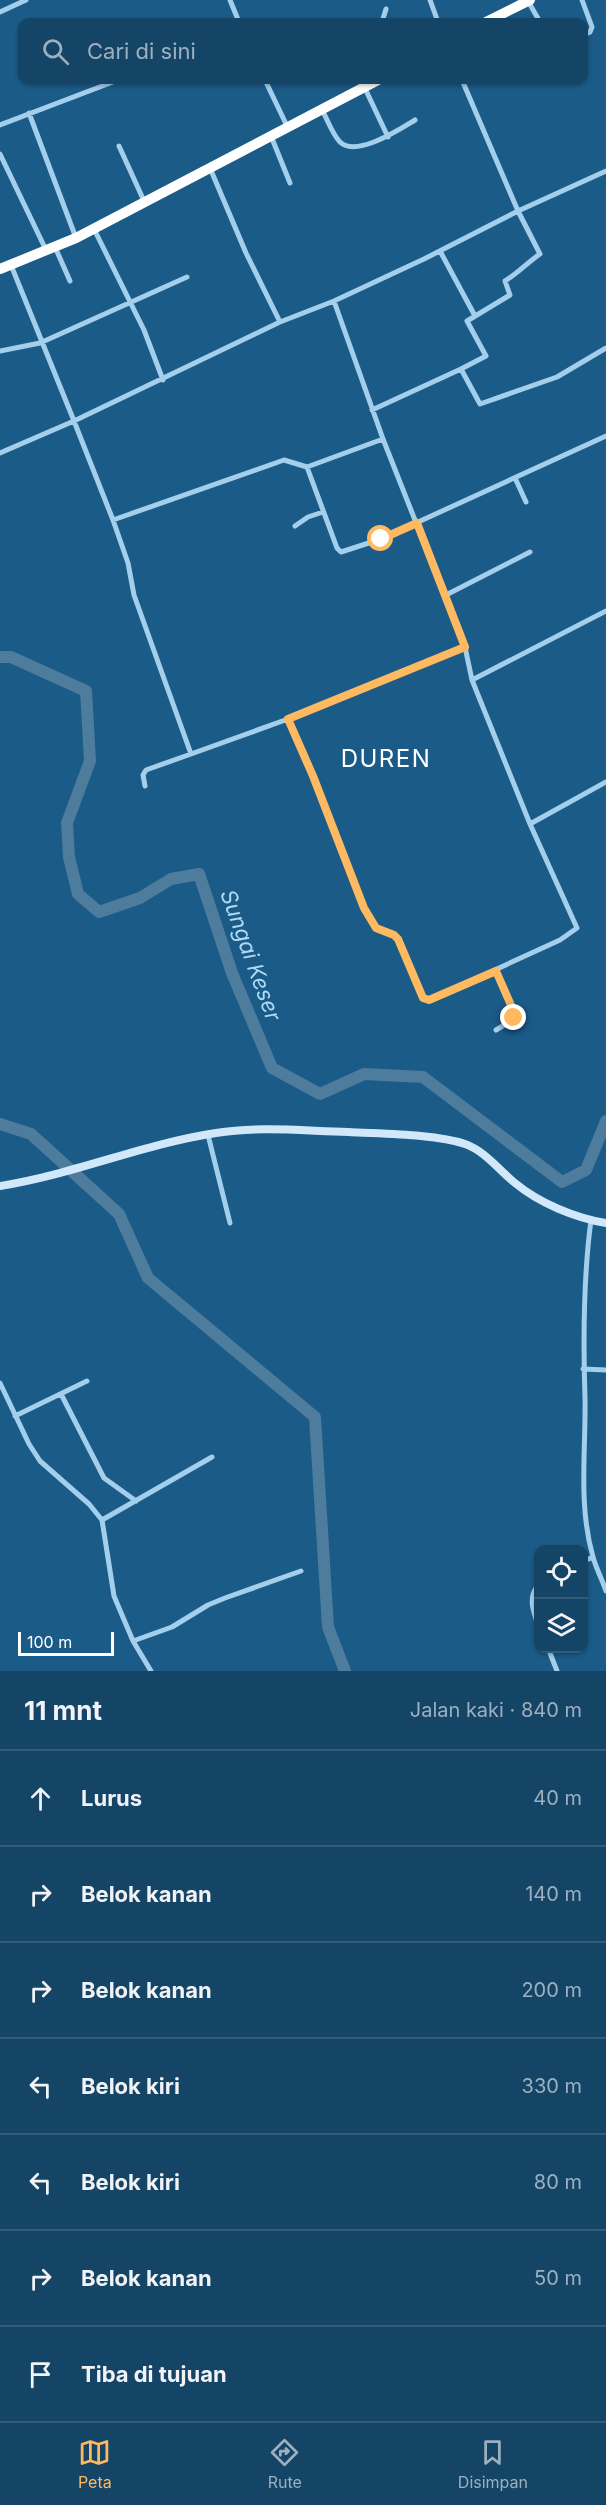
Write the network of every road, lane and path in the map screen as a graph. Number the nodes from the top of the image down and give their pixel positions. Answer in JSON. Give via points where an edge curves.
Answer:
{"nodes":[{"id":1,"x":26,"y":0,"type":"edge"},
{"id":2,"x":230,"y":0,"type":"edge"},
{"id":3,"x":430,"y":0,"type":"edge"},
{"id":4,"x":529,"y":0,"type":"edge"},
{"id":5,"x":582,"y":0,"type":"edge"},
{"id":6,"x":386,"y":9,"type":"dead end"},
{"id":7,"x":0,"y":12,"type":"edge"},
{"id":8,"x":237,"y":18,"type":"edge"},
{"id":9,"x":383,"y":18,"type":"edge"},
{"id":10,"x":437,"y":18,"type":"edge"},
{"id":11,"x":494,"y":18,"type":"edge"},
{"id":12,"x":538,"y":18,"type":"edge"},
{"id":13,"x":588,"y":33,"type":"edge"},
{"id":14,"x":107,"y":84,"type":"edge"},
{"id":15,"x":267,"y":84,"type":"edge"},
{"id":16,"x":361,"y":84,"type":"edge"},
{"id":17,"x":363,"y":84,"type":"edge"},
{"id":18,"x":464,"y":84,"type":"edge"},
{"id":19,"x":321,"y":108,"type":"junction"},
{"id":20,"x":29,"y":113,"type":"junction"},
{"id":21,"x":415,"y":120,"type":"dead end"},
{"id":22,"x":0,"y":125,"type":"edge"},
{"id":23,"x":287,"y":126,"type":"junction"},
{"id":24,"x":270,"y":135,"type":"junction"},
{"id":25,"x":388,"y":137,"type":"junction"},
{"id":26,"x":119,"y":146,"type":"dead end"},
{"id":27,"x":0,"y":154,"type":"edge"},
{"id":28,"x":210,"y":166,"type":"junction"},
{"id":29,"x":606,"y":171,"type":"edge"},
{"id":30,"x":290,"y":183,"type":"dead end"},
{"id":31,"x":144,"y":201,"type":"junction"},
{"id":32,"x":518,"y":211,"type":"junction"},
{"id":33,"x":94,"y":229,"type":"junction"},
{"id":34,"x":76,"y":238,"type":"junction"},
{"id":35,"x":50,"y":249,"type":"junction"},
{"id":36,"x":440,"y":250,"type":"junction"},
{"id":37,"x":5,"y":267,"type":"edge"},
{"id":38,"x":187,"y":277,"type":"dead end"},
{"id":39,"x":70,"y":281,"type":"dead end"},
{"id":40,"x":334,"y":301,"type":"junction"},
{"id":41,"x":130,"y":303,"type":"junction"},
{"id":42,"x":475,"y":316,"type":"junction"},
{"id":43,"x":280,"y":322,"type":"junction"},
{"id":44,"x":40,"y":343,"type":"junction"},
{"id":45,"x":606,"y":348,"type":"edge"},
{"id":46,"x":0,"y":351,"type":"edge"},
{"id":47,"x":461,"y":369,"type":"junction"},
{"id":48,"x":163,"y":380,"type":"junction"},
{"id":49,"x":372,"y":410,"type":"junction"},
{"id":50,"x":74,"y":421,"type":"junction"},
{"id":51,"x":606,"y":436,"type":"edge"},
{"id":52,"x":383,"y":439,"type":"junction"},
{"id":53,"x":0,"y":453,"type":"edge"},
{"id":54,"x":307,"y":467,"type":"junction"},
{"id":55,"x":515,"y":478,"type":"junction"},
{"id":56,"x":526,"y":502,"type":"dead end"},
{"id":57,"x":323,"y":512,"type":"junction"},
{"id":58,"x":113,"y":520,"type":"junction"},
{"id":59,"x":417,"y":523,"type":"junction"},
{"id":60,"x":295,"y":526,"type":"dead end"},
{"id":61,"x":530,"y":552,"type":"dead end"},
{"id":62,"x":446,"y":595,"type":"junction"},
{"id":63,"x":606,"y":611,"type":"edge"},
{"id":64,"x":465,"y":647,"type":"junction"},
{"id":65,"x":472,"y":680,"type":"junction"},
{"id":66,"x":288,"y":719,"type":"junction"},
{"id":67,"x":191,"y":754,"type":"junction"},
{"id":68,"x":606,"y":782,"type":"edge"},
{"id":69,"x":145,"y":786,"type":"dead end"},
{"id":70,"x":530,"y":824,"type":"junction"},
{"id":71,"x":496,"y":971,"type":"junction"},
{"id":72,"x":496,"y":1029,"type":"dead end"},
{"id":73,"x":208,"y":1135,"type":"junction"},
{"id":74,"x":0,"y":1186,"type":"edge"},
{"id":75,"x":591,"y":1220,"type":"junction"},
{"id":76,"x":230,"y":1223,"type":"dead end"},
{"id":77,"x":606,"y":1223,"type":"edge"},
{"id":78,"x":583,"y":1369,"type":"junction"},
{"id":79,"x":606,"y":1370,"type":"edge"},
{"id":80,"x":87,"y":1381,"type":"dead end"},
{"id":81,"x":0,"y":1383,"type":"edge"},
{"id":82,"x":61,"y":1394,"type":"junction"},
{"id":83,"x":15,"y":1416,"type":"junction"},
{"id":84,"x":212,"y":1457,"type":"dead end"},
{"id":85,"x":136,"y":1501,"type":"junction"},
{"id":86,"x":102,"y":1520,"type":"junction"},
{"id":87,"x":593,"y":1557,"type":"junction"},
{"id":88,"x":588,"y":1559,"type":"edge"},
{"id":89,"x":301,"y":1571,"type":"dead end"},
{"id":90,"x":606,"y":1591,"type":"edge"},
{"id":91,"x":534,"y":1594,"type":"edge"},
{"id":92,"x":534,"y":1611,"type":"edge"},
{"id":93,"x":134,"y":1641,"type":"junction"},
{"id":94,"x":550,"y":1653,"type":"edge"},
{"id":95,"x":151,"y":1671,"type":"edge"},
{"id":96,"x":557,"y":1671,"type":"edge"}],
"edges":[{"from":1,"to":7,"type":"street"},
{"from":2,"to":8,"type":"street"},
{"from":3,"to":10,"type":"street"},
{"from":4,"to":11,"type":"highway"},
{"from":4,"to":12,"type":"street"},
{"from":5,"to":13,"type":"street","via":[[592,27]]},
{"from":6,"to":9,"type":"street"},
{"from":14,"to":20,"type":"street"},
{"from":15,"to":23,"type":"street"},
{"from":16,"to":19,"type":"highway"},
{"from":17,"to":25,"type":"street"},
{"from":18,"to":32,"type":"street"},
{"from":19,"to":23,"type":"highway"},
{"from":19,"to":25,"type":"street","via":[[341,143],[361,146]]},
{"from":20,"to":22,"type":"street"},
{"from":20,"to":34,"type":"street"},
{"from":21,"to":25,"type":"street"},
{"from":23,"to":24,"type":"highway"},
{"from":24,"to":28,"type":"highway"},
{"from":24,"to":30,"type":"street"},
{"from":26,"to":31,"type":"street"},
{"from":27,"to":35,"type":"street"},
{"from":28,"to":31,"type":"highway"},
{"from":28,"to":43,"type":"street"},
{"from":29,"to":32,"type":"street"},
{"from":31,"to":33,"type":"highway"},
{"from":32,"to":36,"type":"street"},
{"from":32,"to":42,"type":"street","via":[[540,254],[505,281],[510,295]]},
{"from":33,"to":34,"type":"highway"},
{"from":33,"to":41,"type":"street"},
{"from":34,"to":35,"type":"highway"},
{"from":35,"to":37,"type":"highway"},
{"from":35,"to":39,"type":"street"},
{"from":36,"to":40,"type":"street"},
{"from":36,"to":42,"type":"street"},
{"from":37,"to":44,"type":"street"},
{"from":38,"to":41,"type":"street"},
{"from":40,"to":43,"type":"street"},
{"from":40,"to":49,"type":"street"},
{"from":41,"to":44,"type":"street"},
{"from":41,"to":48,"type":"street"},
{"from":42,"to":47,"type":"street","via":[[466,323],[486,357]]},
{"from":43,"to":48,"type":"street"},
{"from":44,"to":46,"type":"street"},
{"from":44,"to":50,"type":"street"},
{"from":45,"to":47,"type":"street","via":[[557,377],[480,404]]},
{"from":47,"to":49,"type":"street"},
{"from":48,"to":50,"type":"street"},
{"from":49,"to":52,"type":"street"},
{"from":50,"to":53,"type":"street"},
{"from":50,"to":58,"type":"street"},
{"from":51,"to":55,"type":"street"},
{"from":52,"to":54,"type":"street"},
{"from":52,"to":59,"type":"street"},
{"from":54,"to":57,"type":"street"},
{"from":54,"to":58,"type":"street","via":[[284,460]]},
{"from":55,"to":56,"type":"street"},
{"from":55,"to":59,"type":"street"},
{"from":57,"to":59,"type":"street","via":[[341,552]]},
{"from":57,"to":60,"type":"street"},
{"from":58,"to":67,"type":"street","via":[[134,595]]},
{"from":59,"to":62,"type":"street"},
{"from":61,"to":62,"type":"street"},
{"from":62,"to":64,"type":"street"},
{"from":63,"to":65,"type":"street"},
{"from":64,"to":65,"type":"street"},
{"from":64,"to":66,"type":"street"},
{"from":65,"to":70,"type":"street"},
{"from":66,"to":67,"type":"street"},
{"from":66,"to":71,"type":"street","via":[[364,908],[376,928],[398,939],[423,998],[429,1000]]},
{"from":67,"to":69,"type":"street","via":[[146,770],[142,775]]},
{"from":68,"to":70,"type":"street"},
{"from":70,"to":71,"type":"street","via":[[577,928]]},
{"from":71,"to":72,"type":"street","via":[[515,1014],[511,1021]]},
{"from":73,"to":74,"type":"street"},
{"from":73,"to":75,"type":"street","via":[[292,1128],[394,1134],[466,1144],[544,1202]]},
{"from":73,"to":76,"type":"street"},
{"from":75,"to":77,"type":"street"},
{"from":75,"to":78,"type":"street"},
{"from":78,"to":79,"type":"street"},
{"from":78,"to":87,"type":"street","via":[[584,1504]]},
{"from":80,"to":82,"type":"street"},
{"from":81,"to":83,"type":"street"},
{"from":82,"to":83,"type":"street"},
{"from":82,"to":85,"type":"street","via":[[104,1478]]},
{"from":83,"to":86,"type":"street","via":[[40,1461]]},
{"from":84,"to":85,"type":"street"},
{"from":85,"to":86,"type":"street"},
{"from":86,"to":93,"type":"street","via":[[114,1596]]},
{"from":87,"to":88,"type":"street"},
{"from":87,"to":90,"type":"street"},
{"from":89,"to":93,"type":"street","via":[[208,1605],[166,1630]]},
{"from":91,"to":92,"type":"street"},
{"from":93,"to":95,"type":"street"},
{"from":94,"to":96,"type":"street"}]}
